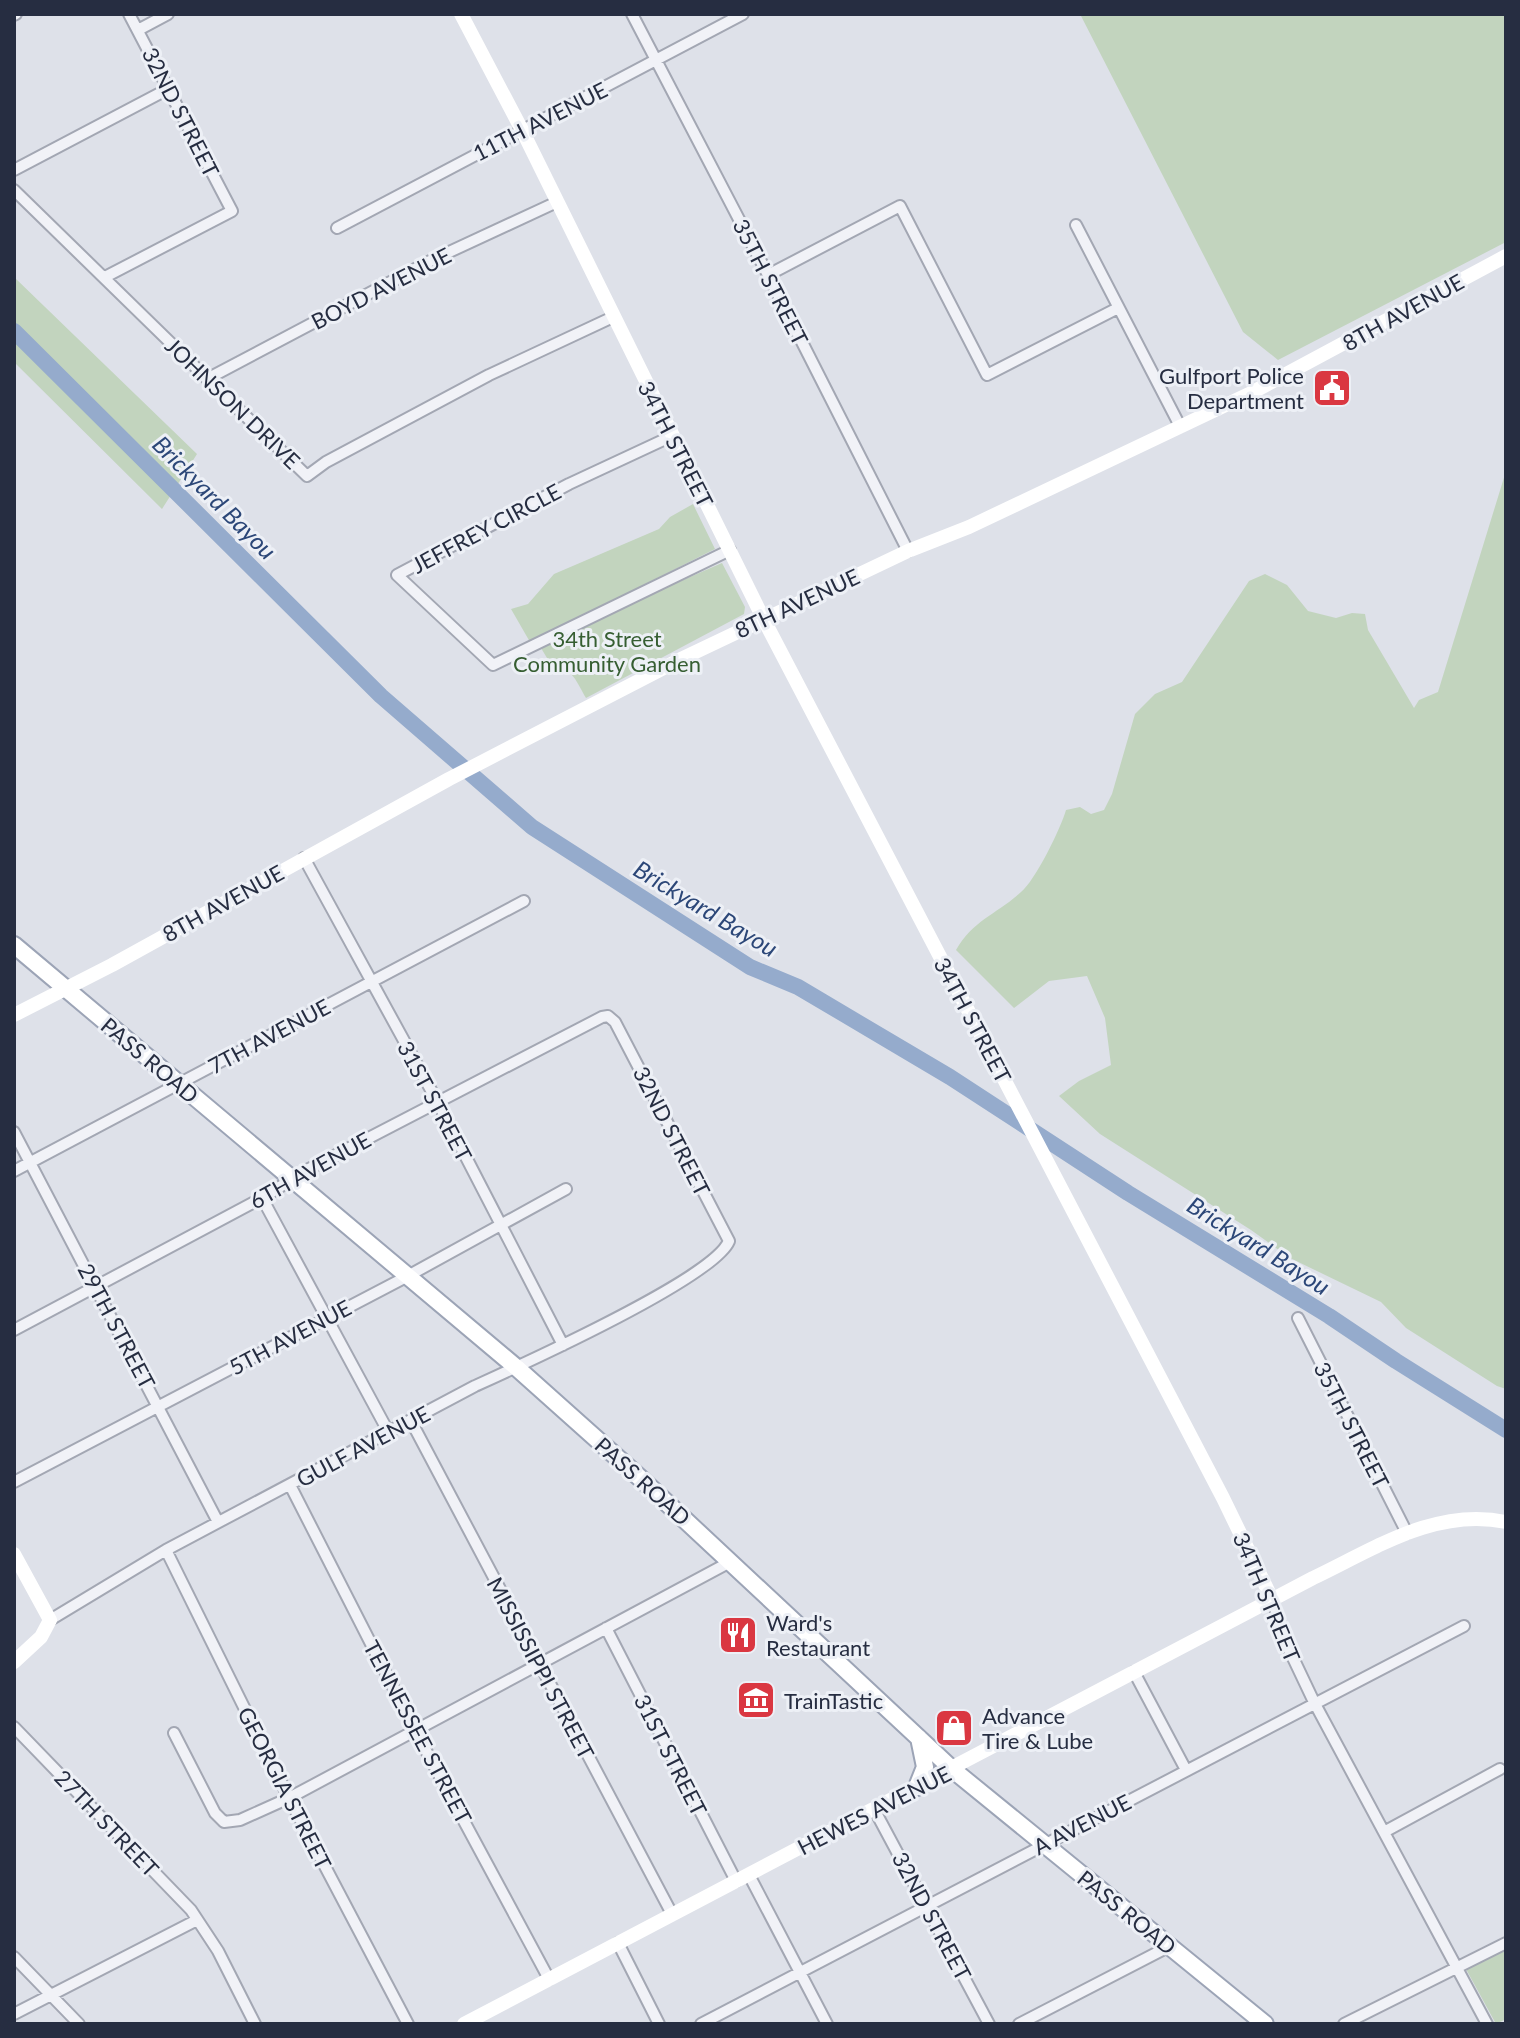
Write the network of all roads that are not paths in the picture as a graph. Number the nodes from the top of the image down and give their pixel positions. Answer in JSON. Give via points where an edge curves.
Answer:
{"nodes":[{"id":1,"x":129,"y":14,"type":"edge"},
{"id":2,"x":168,"y":14,"type":"edge"},
{"id":3,"x":461,"y":14,"type":"edge"},
{"id":4,"x":632,"y":14,"type":"edge"},
{"id":5,"x":743,"y":14,"type":"edge"},
{"id":6,"x":138,"y":30,"type":"junction"},
{"id":7,"x":656,"y":61,"type":"junction"},
{"id":8,"x":168,"y":89,"type":"junction"},
{"id":9,"x":522,"y":130,"type":"junction"},
{"id":10,"x":14,"y":170,"type":"edge"},
{"id":11,"x":14,"y":190,"type":"edge"},
{"id":12,"x":557,"y":202,"type":"junction"},
{"id":13,"x":1076,"y":225,"type":"dead end"},
{"id":14,"x":337,"y":228,"type":"dead end"},
{"id":15,"x":1506,"y":256,"type":"edge"},
{"id":16,"x":768,"y":275,"type":"junction"},
{"id":17,"x":105,"y":277,"type":"junction"},
{"id":18,"x":1118,"y":308,"type":"junction"},
{"id":19,"x":613,"y":317,"type":"junction"},
{"id":20,"x":207,"y":379,"type":"junction"},
{"id":21,"x":1180,"y":426,"type":"junction"},
{"id":22,"x":672,"y":436,"type":"junction"},
{"id":23,"x":730,"y":550,"type":"junction"},
{"id":24,"x":908,"y":551,"type":"junction"},
{"id":25,"x":763,"y":618,"type":"junction"},
{"id":26,"x":304,"y":858,"type":"junction"},
{"id":27,"x":524,"y":901,"type":"dead end"},
{"id":28,"x":14,"y":945,"type":"edge"},
{"id":29,"x":371,"y":982,"type":"junction"},
{"id":30,"x":66,"y":989,"type":"junction"},
{"id":31,"x":14,"y":1015,"type":"edge"},
{"id":32,"x":608,"y":1016,"type":"joint"},
{"id":33,"x":179,"y":1084,"type":"junction"},
{"id":34,"x":437,"y":1101,"type":"junction"},
{"id":35,"x":14,"y":1132,"type":"edge"},
{"id":36,"x":30,"y":1162,"type":"junction"},
{"id":37,"x":14,"y":1171,"type":"edge"},
{"id":38,"x":292,"y":1179,"type":"junction"},
{"id":39,"x":566,"y":1189,"type":"dead end"},
{"id":40,"x":262,"y":1198,"type":"junction"},
{"id":41,"x":500,"y":1225,"type":"junction"},
{"id":42,"x":726,"y":1248,"type":"joint"},
{"id":43,"x":406,"y":1277,"type":"junction"},
{"id":44,"x":95,"y":1285,"type":"junction"},
{"id":45,"x":328,"y":1317,"type":"junction"},
{"id":46,"x":1298,"y":1318,"type":"dead end"},
{"id":47,"x":14,"y":1330,"type":"edge"},
{"id":48,"x":563,"y":1345,"type":"junction"},
{"id":49,"x":517,"y":1368,"type":"junction"},
{"id":50,"x":159,"y":1406,"type":"junction"},
{"id":51,"x":411,"y":1421,"type":"junction"},
{"id":52,"x":389,"y":1433,"type":"junction"},
{"id":53,"x":14,"y":1482,"type":"edge"},
{"id":54,"x":290,"y":1485,"type":"junction"},
{"id":55,"x":218,"y":1522,"type":"junction"},
{"id":56,"x":1506,"y":1522,"type":"edge"},
{"id":57,"x":1407,"y":1533,"type":"junction"},
{"id":58,"x":166,"y":1550,"type":"junction"},
{"id":59,"x":14,"y":1554,"type":"edge"},
{"id":60,"x":730,"y":1562,"type":"junction"},
{"id":61,"x":1272,"y":1599,"type":"junction"},
{"id":62,"x":50,"y":1620,"type":"junction"},
{"id":63,"x":1464,"y":1626,"type":"dead end"},
{"id":64,"x":606,"y":1628,"type":"junction"},
{"id":65,"x":14,"y":1662,"type":"edge"},
{"id":66,"x":538,"y":1663,"type":"junction"},
{"id":67,"x":1134,"y":1672,"type":"junction"},
{"id":68,"x":1314,"y":1702,"type":"junction"},
{"id":69,"x":14,"y":1727,"type":"edge"},
{"id":70,"x":416,"y":1732,"type":"junction"},
{"id":71,"x":174,"y":1733,"type":"dead end"},
{"id":72,"x":919,"y":1738,"type":"junction"},
{"id":73,"x":952,"y":1769,"type":"junction"},
{"id":74,"x":1500,"y":1769,"type":"dead end"},
{"id":75,"x":1186,"y":1770,"type":"junction"},
{"id":76,"x":917,"y":1787,"type":"junction"},
{"id":77,"x":289,"y":1798,"type":"junction"},
{"id":78,"x":874,"y":1809,"type":"junction"},
{"id":79,"x":1384,"y":1832,"type":"junction"},
{"id":80,"x":1043,"y":1845,"type":"junction"},
{"id":81,"x":742,"y":1878,"type":"junction"},
{"id":82,"x":926,"y":1905,"type":"junction"},
{"id":83,"x":672,"y":1914,"type":"junction"},
{"id":84,"x":197,"y":1920,"type":"junction"},
{"id":85,"x":618,"y":1943,"type":"junction"},
{"id":86,"x":1506,"y":1943,"type":"edge"},
{"id":87,"x":1170,"y":1946,"type":"junction"},
{"id":88,"x":14,"y":1957,"type":"edge"},
{"id":89,"x":1457,"y":1968,"type":"junction"},
{"id":90,"x":799,"y":1971,"type":"junction"},
{"id":91,"x":549,"y":1979,"type":"junction"},
{"id":92,"x":51,"y":1995,"type":"junction"},
{"id":93,"x":14,"y":2014,"type":"edge"},
{"id":94,"x":493,"y":2018,"type":"edge"},
{"id":95,"x":79,"y":2024,"type":"edge"},
{"id":96,"x":255,"y":2024,"type":"edge"},
{"id":97,"x":408,"y":2024,"type":"edge"},
{"id":98,"x":464,"y":2024,"type":"edge"},
{"id":99,"x":659,"y":2024,"type":"edge"},
{"id":100,"x":701,"y":2024,"type":"edge"},
{"id":101,"x":827,"y":2024,"type":"edge"},
{"id":102,"x":989,"y":2024,"type":"edge"},
{"id":103,"x":1019,"y":2024,"type":"edge"},
{"id":104,"x":1265,"y":2024,"type":"edge"},
{"id":105,"x":1344,"y":2024,"type":"edge"},
{"id":106,"x":1487,"y":2024,"type":"edge"}],
"edges":[{"from":1,"to":6,"type":"street","name":"32ND STREET"},
{"from":2,"to":6,"type":"street"},
{"from":3,"to":9,"type":"street","name":"34TH STREET"},
{"from":4,"to":7,"type":"street","name":"35TH STREET"},
{"from":5,"to":7,"type":"street","name":"11TH AVENUE"},
{"from":6,"to":8,"type":"street","name":"32ND STREET"},
{"from":7,"to":9,"type":"street","name":"11TH AVENUE"},
{"from":7,"to":16,"type":"street","name":"35TH STREET"},
{"from":8,"to":10,"type":"street"},
{"from":8,"to":17,"type":"street","name":"32ND STREET","via":[[232,211]]},
{"from":9,"to":12,"type":"street","name":"34TH STREET"},
{"from":9,"to":14,"type":"street","name":"11TH AVENUE"},
{"from":11,"to":17,"type":"street","name":"JOHNSON DRIVE"},
{"from":12,"to":19,"type":"street","name":"34TH STREET"},
{"from":12,"to":20,"type":"street","name":"BOYD AVENUE","via":[[434,259]]},
{"from":13,"to":18,"type":"street"},
{"from":15,"to":21,"type":"street","name":"8TH AVENUE"},
{"from":16,"to":18,"type":"street","via":[[900,206],[987,375]]},
{"from":16,"to":24,"type":"street","name":"35TH STREET"},
{"from":17,"to":20,"type":"street","name":"JOHNSON DRIVE"},
{"from":18,"to":21,"type":"street"},
{"from":19,"to":20,"type":"street","name":"JOHNSON DRIVE","via":[[489,375],[307,476]]},
{"from":19,"to":22,"type":"street","name":"34TH STREET"},
{"from":21,"to":24,"type":"street","name":"8TH AVENUE"},
{"from":22,"to":23,"type":"street","name":"34TH STREET"},
{"from":22,"to":23,"type":"street","name":"JEFFREY CIRCLE","via":[[397,575],[496,664]]},
{"from":23,"to":25,"type":"street","name":"34TH STREET"},
{"from":24,"to":25,"type":"street","name":"8TH AVENUE"},
{"from":25,"to":26,"type":"street","name":"8TH AVENUE"},
{"from":25,"to":61,"type":"street","name":"34TH STREET"},
{"from":26,"to":29,"type":"street","name":"31ST STREET"},
{"from":26,"to":30,"type":"street","name":"8TH AVENUE"},
{"from":27,"to":29,"type":"street","name":"7TH AVENUE"},
{"from":28,"to":30,"type":"main road","name":"PASS ROAD"},
{"from":29,"to":33,"type":"street","name":"7TH AVENUE"},
{"from":29,"to":34,"type":"street","name":"31ST STREET"},
{"from":30,"to":31,"type":"street","name":"8TH AVENUE"},
{"from":30,"to":33,"type":"main road","name":"PASS ROAD"},
{"from":32,"to":34,"type":"street","name":"6TH AVENUE"},
{"from":32,"to":42,"type":"street","name":"32ND STREET","via":[[729,1241]]},
{"from":33,"to":36,"type":"street","name":"7TH AVENUE"},
{"from":33,"to":38,"type":"main road","name":"PASS ROAD"},
{"from":34,"to":38,"type":"street","name":"6TH AVENUE"},
{"from":34,"to":41,"type":"street","name":"31ST STREET"},
{"from":35,"to":36,"type":"street","name":"29TH STREET"},
{"from":36,"to":37,"type":"street","name":"7TH AVENUE"},
{"from":36,"to":44,"type":"street","name":"29TH STREET"},
{"from":38,"to":40,"type":"street","name":"6TH AVENUE"},
{"from":38,"to":43,"type":"main road","name":"PASS ROAD"},
{"from":39,"to":41,"type":"street","name":"5TH AVENUE"},
{"from":40,"to":44,"type":"street","name":"6TH AVENUE"},
{"from":40,"to":45,"type":"street"},
{"from":41,"to":43,"type":"street","name":"5TH AVENUE"},
{"from":41,"to":48,"type":"street","name":"31ST STREET"},
{"from":42,"to":48,"type":"street","name":"GULF AVENUE","via":[[677,1284]]},
{"from":43,"to":45,"type":"street","name":"5TH AVENUE"},
{"from":43,"to":49,"type":"main road","name":"PASS ROAD"},
{"from":44,"to":47,"type":"street","name":"6TH AVENUE"},
{"from":44,"to":50,"type":"street","name":"29TH STREET"},
{"from":45,"to":50,"type":"street","name":"5TH AVENUE"},
{"from":45,"to":52,"type":"street"},
{"from":46,"to":57,"type":"street","name":"35TH STREET"},
{"from":48,"to":49,"type":"street","name":"GULF AVENUE"},
{"from":49,"to":51,"type":"street","name":"GULF AVENUE"},
{"from":49,"to":60,"type":"main road","name":"PASS ROAD"},
{"from":50,"to":53,"type":"street","name":"5TH AVENUE"},
{"from":50,"to":55,"type":"street","name":"29TH STREET"},
{"from":51,"to":52,"type":"street","name":"GULF AVENUE"},
{"from":51,"to":66,"type":"street","name":"MISSISSIPPI STREET"},
{"from":52,"to":54,"type":"street","name":"GULF AVENUE"},
{"from":54,"to":55,"type":"street","name":"GULF AVENUE"},
{"from":54,"to":70,"type":"street","name":"TENNESSEE STREET"},
{"from":55,"to":58,"type":"street","name":"GULF AVENUE"},
{"from":56,"to":57,"type":"street","name":"HEWES AVENUE","via":[[1445,1520]]},
{"from":57,"to":61,"type":"street","name":"HEWES AVENUE"},
{"from":58,"to":62,"type":"street","name":"GULF AVENUE"},
{"from":58,"to":77,"type":"street","name":"GEORGIA STREET"},
{"from":59,"to":62,"type":"street"},
{"from":60,"to":64,"type":"street"},
{"from":60,"to":72,"type":"main road","name":"PASS ROAD"},
{"from":61,"to":67,"type":"street","name":"HEWES AVENUE"},
{"from":61,"to":68,"type":"street","name":"34TH STREET"},
{"from":62,"to":65,"type":"street","name":"GULF AVENUE","via":[[41,1637]]},
{"from":63,"to":68,"type":"street","name":"A AVENUE"},
{"from":64,"to":66,"type":"street"},
{"from":64,"to":81,"type":"street","name":"31ST STREET"},
{"from":66,"to":70,"type":"street"},
{"from":66,"to":83,"type":"street","name":"MISSISSIPPI STREET"},
{"from":67,"to":73,"type":"street","name":"HEWES AVENUE"},
{"from":67,"to":75,"type":"street"},
{"from":68,"to":75,"type":"street","name":"A AVENUE"},
{"from":68,"to":79,"type":"street","name":"34TH STREET"},
{"from":69,"to":84,"type":"street","name":"27TH STREET"},
{"from":70,"to":77,"type":"street"},
{"from":70,"to":91,"type":"street","name":"TENNESSEE STREET"},
{"from":71,"to":77,"type":"street","via":[[224,1822]]},
{"from":72,"to":73,"type":"main road","name":"PASS ROAD"},
{"from":72,"to":76,"type":"main road","via":[[925,1767]]},
{"from":73,"to":76,"type":"street","name":"HEWES AVENUE"},
{"from":73,"to":80,"type":"main road","name":"PASS ROAD"},
{"from":74,"to":79,"type":"street"},
{"from":75,"to":80,"type":"street","name":"A AVENUE"},
{"from":76,"to":78,"type":"street","name":"HEWES AVENUE"},
{"from":77,"to":97,"type":"street","name":"GEORGIA STREET"},
{"from":78,"to":81,"type":"street","name":"HEWES AVENUE"},
{"from":78,"to":82,"type":"street","name":"32ND STREET"},
{"from":79,"to":89,"type":"street","name":"34TH STREET"},
{"from":80,"to":82,"type":"street","name":"A AVENUE"},
{"from":80,"to":87,"type":"main road","name":"PASS ROAD"},
{"from":81,"to":83,"type":"street","name":"HEWES AVENUE"},
{"from":81,"to":90,"type":"street","name":"31ST STREET"},
{"from":82,"to":90,"type":"street","name":"A AVENUE"},
{"from":82,"to":102,"type":"street","name":"32ND STREET"},
{"from":83,"to":85,"type":"street","name":"HEWES AVENUE"},
{"from":84,"to":92,"type":"street"},
{"from":84,"to":96,"type":"street","name":"27TH STREET"},
{"from":85,"to":91,"type":"street","name":"HEWES AVENUE"},
{"from":85,"to":99,"type":"street"},
{"from":86,"to":89,"type":"street"},
{"from":87,"to":103,"type":"street"},
{"from":87,"to":104,"type":"main road","name":"PASS ROAD"},
{"from":88,"to":92,"type":"street"},
{"from":89,"to":105,"type":"street"},
{"from":89,"to":106,"type":"street","name":"34TH STREET"},
{"from":90,"to":100,"type":"street","name":"A AVENUE"},
{"from":90,"to":101,"type":"street","name":"31ST STREET"},
{"from":91,"to":94,"type":"street","name":"HEWES AVENUE"},
{"from":92,"to":93,"type":"street"},
{"from":92,"to":95,"type":"street"},
{"from":94,"to":98,"type":"street","name":"HEWES AVENUE"}]}
